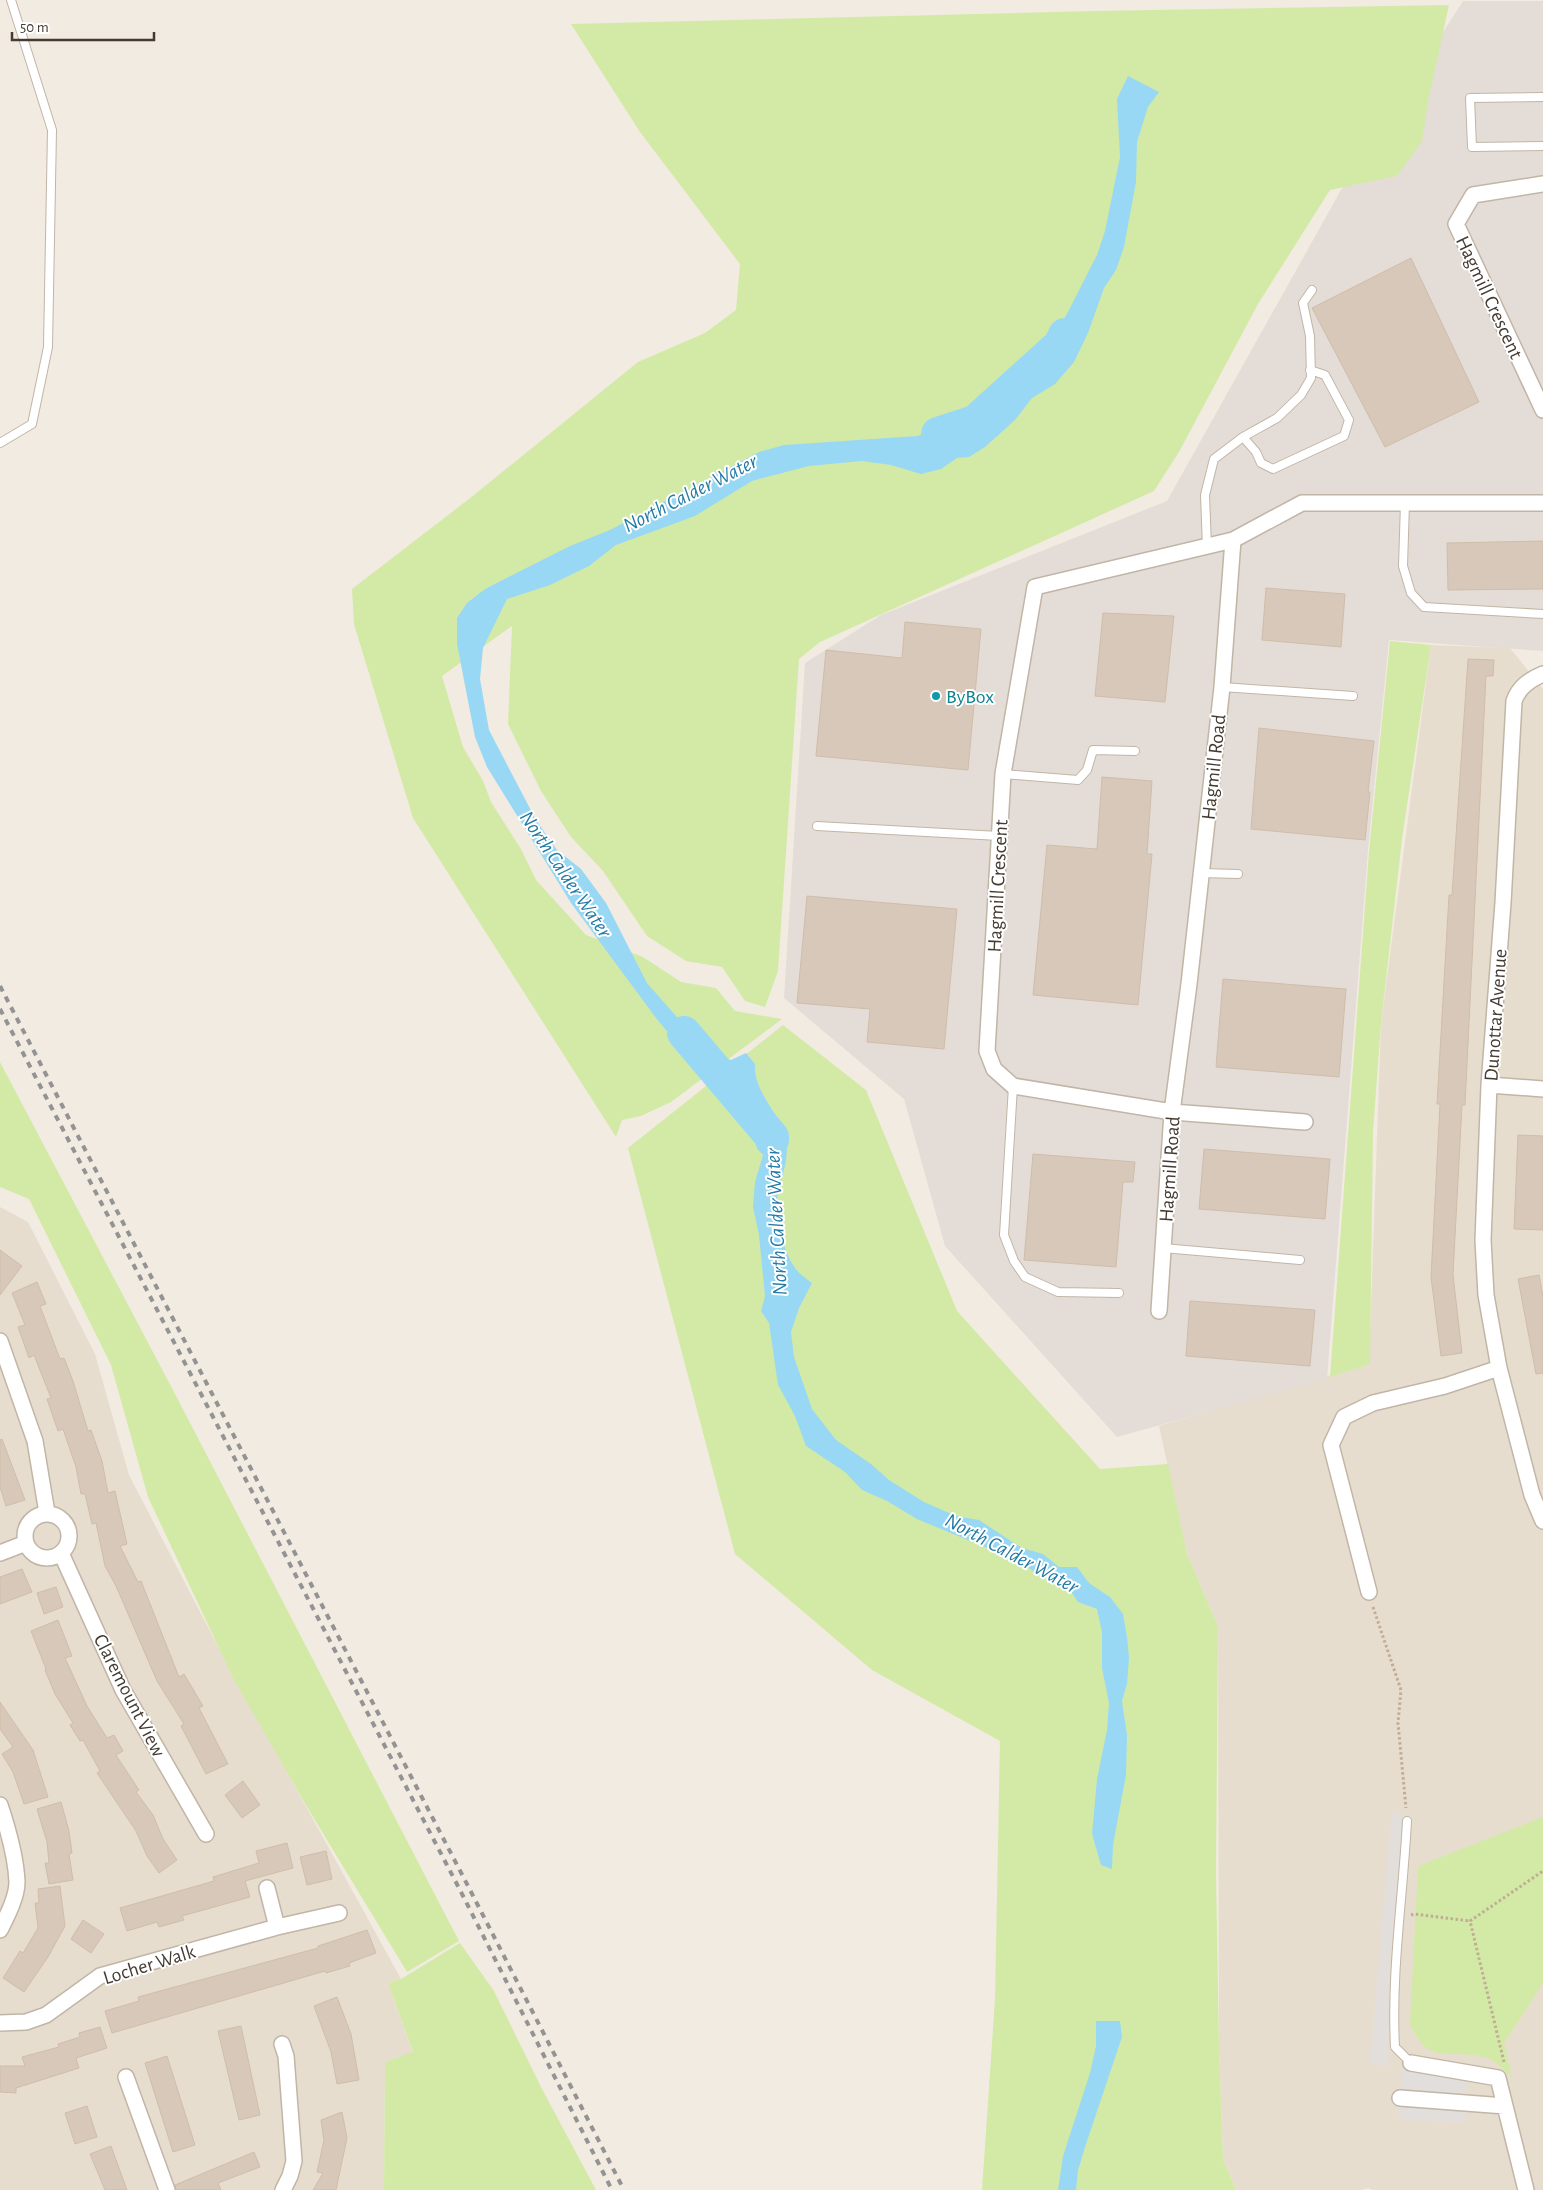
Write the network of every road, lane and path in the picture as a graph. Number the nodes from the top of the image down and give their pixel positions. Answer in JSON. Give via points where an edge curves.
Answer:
{"nodes":[{"id":1,"x":11,"y":0,"type":"edge"},
{"id":2,"x":1543,"y":97,"type":"edge"},
{"id":3,"x":1543,"y":146,"type":"edge"},
{"id":4,"x":1543,"y":184,"type":"edge"},
{"id":5,"x":1312,"y":290,"type":"dead end"},
{"id":6,"x":1310,"y":370,"type":"junction"},
{"id":7,"x":1543,"y":410,"type":"edge"},
{"id":8,"x":1243,"y":437,"type":"junction"},
{"id":9,"x":0,"y":442,"type":"edge"},
{"id":10,"x":1543,"y":503,"type":"edge"},
{"id":11,"x":1406,"y":504,"type":"junction"},
{"id":12,"x":1233,"y":540,"type":"junction"},
{"id":13,"x":1207,"y":547,"type":"junction"},
{"id":14,"x":1543,"y":614,"type":"edge"},
{"id":15,"x":1543,"y":674,"type":"edge"},
{"id":16,"x":1222,"y":687,"type":"junction"},
{"id":17,"x":1352,"y":696,"type":"dead end"},
{"id":18,"x":1135,"y":751,"type":"dead end"},
{"id":19,"x":1003,"y":774,"type":"junction"},
{"id":20,"x":817,"y":826,"type":"dead end"},
{"id":21,"x":1000,"y":836,"type":"junction"},
{"id":22,"x":1202,"y":873,"type":"junction"},
{"id":23,"x":1238,"y":874,"type":"dead end"},
{"id":24,"x":1489,"y":1085,"type":"junction"},
{"id":25,"x":1013,"y":1086,"type":"junction"},
{"id":26,"x":1543,"y":1089,"type":"edge"},
{"id":27,"x":1172,"y":1112,"type":"junction"},
{"id":28,"x":1305,"y":1122,"type":"dead end"},
{"id":29,"x":1164,"y":1248,"type":"junction"},
{"id":30,"x":1300,"y":1260,"type":"dead end"},
{"id":31,"x":1119,"y":1293,"type":"dead end"},
{"id":32,"x":1159,"y":1311,"type":"dead end"},
{"id":33,"x":0,"y":1341,"type":"edge"},
{"id":34,"x":1499,"y":1368,"type":"junction"},
{"id":35,"x":47,"y":1513,"type":"junction"},
{"id":36,"x":1543,"y":1521,"type":"edge"},
{"id":37,"x":26,"y":1543,"type":"junction"},
{"id":38,"x":0,"y":1553,"type":"edge"},
{"id":39,"x":61,"y":1553,"type":"junction"},
{"id":40,"x":1369,"y":1592,"type":"joint"},
{"id":41,"x":0,"y":1805,"type":"edge"},
{"id":42,"x":1408,"y":1821,"type":"joint"},
{"id":43,"x":206,"y":1834,"type":"dead end"},
{"id":44,"x":5,"y":1838,"type":"edge"},
{"id":45,"x":1543,"y":1871,"type":"edge"},
{"id":46,"x":267,"y":1888,"type":"dead end"},
{"id":47,"x":339,"y":1913,"type":"dead end"},
{"id":48,"x":1399,"y":1921,"type":"junction"},
{"id":49,"x":1470,"y":1921,"type":"junction"},
{"id":50,"x":277,"y":1927,"type":"junction"},
{"id":51,"x":0,"y":1930,"type":"edge"},
{"id":52,"x":0,"y":2023,"type":"edge"},
{"id":53,"x":288,"y":2050,"type":"dead end"},
{"id":54,"x":1411,"y":2063,"type":"joint"},
{"id":55,"x":126,"y":2076,"type":"dead end"},
{"id":56,"x":1498,"y":2078,"type":"junction"},
{"id":57,"x":1400,"y":2098,"type":"dead end"},
{"id":58,"x":1505,"y":2106,"type":"junction"},
{"id":59,"x":167,"y":2190,"type":"edge"},
{"id":60,"x":282,"y":2190,"type":"edge"},
{"id":61,"x":1526,"y":2190,"type":"edge"}],
"edges":[{"from":1,"to":9,"type":"lane","via":[[52,130],[48,347],[32,424]]},
{"from":2,"to":3,"type":"lane","via":[[1470,98],[1472,147]]},
{"from":4,"to":7,"type":"street","name":"Hagmill Crescent","via":[[1473,195],[1456,224]]},
{"from":5,"to":6,"type":"lane","via":[[1303,303],[1310,336]]},
{"from":6,"to":8,"type":"lane","via":[[1310,378],[1301,396],[1277,418]]},
{"from":6,"to":8,"type":"lane","via":[[1325,376],[1349,420],[1344,436],[1273,469],[1261,463]]},
{"from":8,"to":13,"type":"lane","via":[[1214,459],[1205,495]]},
{"from":10,"to":11,"type":"street"},
{"from":11,"to":12,"type":"street","via":[[1302,503]]},
{"from":11,"to":14,"type":"lane","via":[[1403,566],[1411,593],[1424,608]]},
{"from":12,"to":13,"type":"street","name":"Hagmill Crescent"},
{"from":12,"to":16,"type":"street","name":"Hagmill Road"},
{"from":13,"to":19,"type":"street","name":"Hagmill Crescent","via":[[1035,587]]},
{"from":15,"to":24,"type":"street","name":"Dunottar Avenue","via":[[1525,684],[1514,701]]},
{"from":16,"to":17,"type":"lane"},
{"from":16,"to":22,"type":"street","name":"Hagmill Road"},
{"from":18,"to":19,"type":"lane","via":[[1093,750],[1087,770],[1078,780]]},
{"from":19,"to":21,"type":"street","name":"Hagmill Crescent"},
{"from":20,"to":21,"type":"lane"},
{"from":21,"to":25,"type":"street","name":"Hagmill Crescent","via":[[987,1052],[994,1069]]},
{"from":22,"to":23,"type":"lane"},
{"from":22,"to":27,"type":"street","name":"Hagmill Road"},
{"from":24,"to":26,"type":"street"},
{"from":24,"to":34,"type":"street","name":"Dunottar Avenue","via":[[1483,1240],[1486,1295]]},
{"from":25,"to":27,"type":"street"},
{"from":25,"to":31,"type":"lane","via":[[1004,1235],[1014,1261],[1025,1277],[1058,1292]]},
{"from":27,"to":28,"type":"street"},
{"from":27,"to":29,"type":"street","name":"Hagmill Road"},
{"from":29,"to":30,"type":"lane"},
{"from":29,"to":32,"type":"street","name":"Hagmill Road"},
{"from":33,"to":35,"type":"street","via":[[36,1441]]},
{"from":34,"to":36,"type":"street","name":"Dunottar Avenue","via":[[1532,1495]]},
{"from":34,"to":40,"type":"street","via":[[1445,1386],[1373,1403],[1344,1417],[1331,1445]]},
{"from":35,"to":37,"type":"street","via":[[29,1523]]},
{"from":35,"to":39,"type":"street","via":[[60,1518],[68,1528],[68,1542]]},
{"from":37,"to":38,"type":"street"},
{"from":37,"to":39,"type":"street","via":[[41,1557],[54,1557]]},
{"from":39,"to":43,"type":"street","name":"Claremount View","via":[[123,1690]]},
{"from":40,"to":42,"type":"path","via":[[1401,1690],[1398,1723]]},
{"from":41,"to":44,"type":"street"},
{"from":42,"to":48,"type":"lane"},
{"from":44,"to":51,"type":"street","via":[[17,1883]]},
{"from":45,"to":49,"type":"path"},
{"from":46,"to":50,"type":"street"},
{"from":47,"to":50,"type":"street","name":"Locher Walk"},
{"from":48,"to":49,"type":"path","via":[[1414,1914]]},
{"from":48,"to":54,"type":"lane","via":[[1394,1990],[1395,2047]]},
{"from":49,"to":56,"type":"path","via":[[1507,2073]]},
{"from":50,"to":52,"type":"street","name":"Locher Walk","via":[[100,1976],[46,2015],[26,2022]]},
{"from":53,"to":60,"type":"street","via":[[294,2161]]},
{"from":54,"to":56,"type":"street"},
{"from":55,"to":59,"type":"street"},
{"from":56,"to":58,"type":"street"},
{"from":57,"to":58,"type":"street"},
{"from":58,"to":61,"type":"street"}]}
